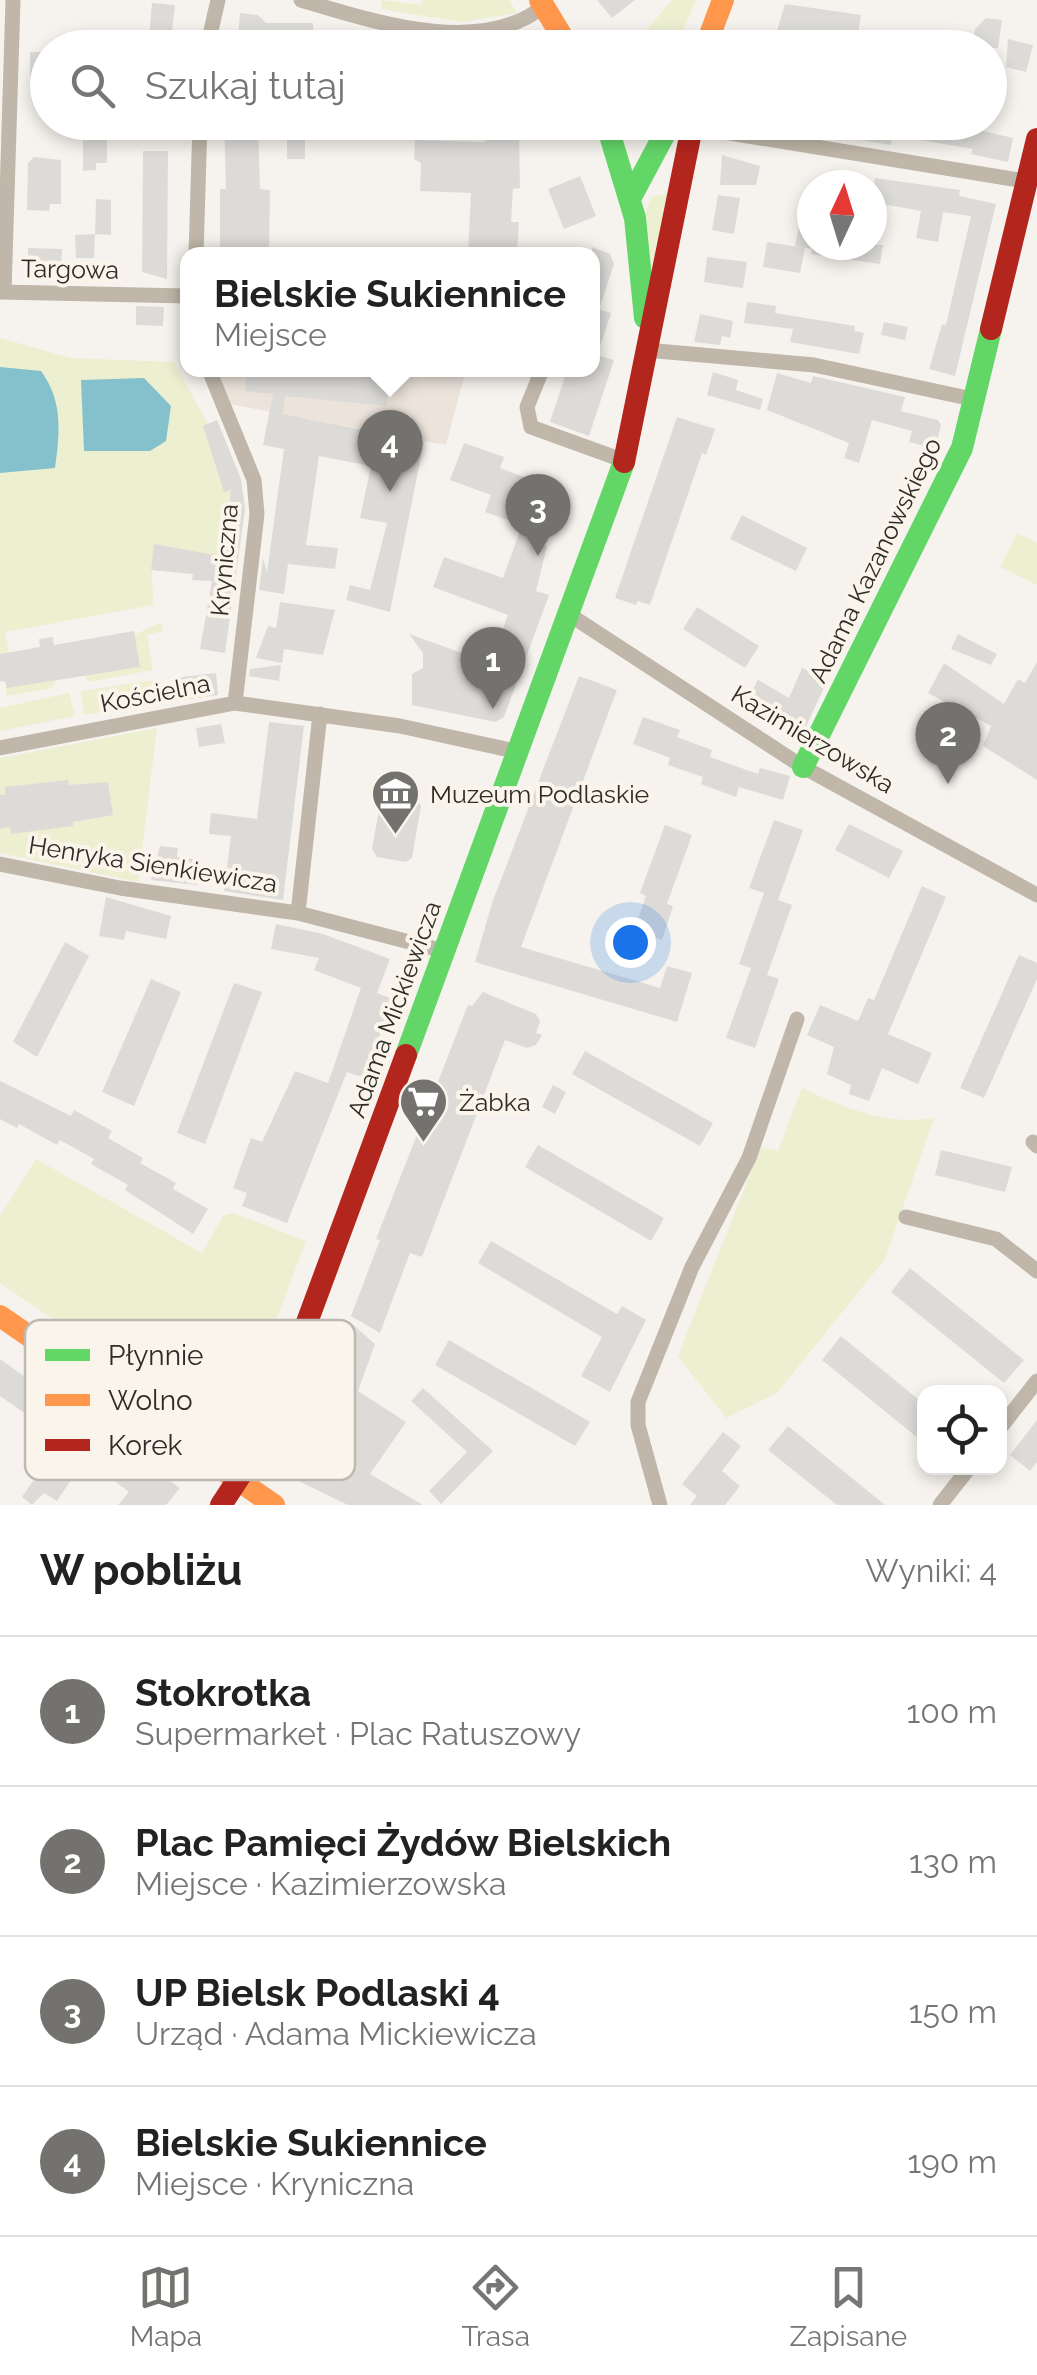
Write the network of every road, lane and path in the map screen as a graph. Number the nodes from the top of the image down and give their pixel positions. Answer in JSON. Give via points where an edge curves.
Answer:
{"nodes":[{"id":1,"x":13,"y":0,"type":"edge"},
{"id":2,"x":218,"y":0,"type":"edge"},
{"id":3,"x":302,"y":0,"type":"edge"},
{"id":4,"x":724,"y":0,"type":"edge"},
{"id":5,"x":542,"y":3,"type":"edge"},
{"id":6,"x":211,"y":30,"type":"edge"},
{"id":7,"x":451,"y":30,"type":"edge"},
{"id":8,"x":475,"y":30,"type":"edge"},
{"id":9,"x":558,"y":30,"type":"edge"},
{"id":10,"x":712,"y":30,"type":"edge"},
{"id":11,"x":1037,"y":139,"type":"edge"},
{"id":12,"x":199,"y":140,"type":"edge"},
{"id":13,"x":613,"y":140,"type":"edge"},
{"id":14,"x":623,"y":140,"type":"edge"},
{"id":15,"x":665,"y":140,"type":"edge"},
{"id":16,"x":685,"y":140,"type":"edge"},
{"id":17,"x":781,"y":140,"type":"edge"},
{"id":18,"x":660,"y":144,"type":"junction"},
{"id":19,"x":683,"y":176,"type":"junction"},
{"id":20,"x":1025,"y":181,"type":"junction"},
{"id":21,"x":632,"y":195,"type":"junction"},
{"id":22,"x":196,"y":247,"type":"edge"},
{"id":23,"x":2,"y":292,"type":"edge"},
{"id":24,"x":180,"y":296,"type":"edge"},
{"id":25,"x":646,"y":350,"type":"junction"},
{"id":26,"x":212,"y":377,"type":"edge"},
{"id":27,"x":539,"y":377,"type":"edge"},
{"id":28,"x":977,"y":400,"type":"junction"},
{"id":29,"x":625,"y":461,"type":"junction"},
{"id":30,"x":570,"y":615,"type":"junction"},
{"id":31,"x":234,"y":703,"type":"junction"},
{"id":32,"x":320,"y":714,"type":"junction"},
{"id":33,"x":0,"y":748,"type":"edge"},
{"id":34,"x":518,"y":752,"type":"junction"},
{"id":35,"x":803,"y":767,"type":"junction"},
{"id":36,"x":0,"y":864,"type":"edge"},
{"id":37,"x":1037,"y":895,"type":"edge"},
{"id":38,"x":298,"y":913,"type":"junction"},
{"id":39,"x":444,"y":951,"type":"junction"},
{"id":40,"x":797,"y":1019,"type":"dead end"},
{"id":41,"x":906,"y":1216,"type":"dead end"},
{"id":42,"x":1037,"y":1271,"type":"edge"},
{"id":43,"x":0,"y":1316,"type":"edge"},
{"id":44,"x":308,"y":1320,"type":"edge"},
{"id":45,"x":25,"y":1333,"type":"edge"},
{"id":46,"x":1037,"y":1381,"type":"edge"},
{"id":47,"x":1007,"y":1419,"type":"edge"},
{"id":48,"x":964,"y":1475,"type":"edge"},
{"id":49,"x":236,"y":1480,"type":"edge"},
{"id":50,"x":239,"y":1482,"type":"junction"},
{"id":51,"x":220,"y":1505,"type":"edge"},
{"id":52,"x":274,"y":1505,"type":"edge"},
{"id":53,"x":660,"y":1505,"type":"edge"},
{"id":54,"x":940,"y":1505,"type":"edge"}],
"edges":[{"from":1,"to":23,"type":"street","name":"Targowa"},
{"from":2,"to":6,"type":"street"},
{"from":3,"to":7,"type":"street"},
{"from":4,"to":10,"type":"main road"},
{"from":5,"to":8,"type":"street","via":[[509,25]]},
{"from":5,"to":9,"type":"main road"},
{"from":11,"to":20,"type":"main road","name":"Adama Kazanowskiego"},
{"from":12,"to":22,"type":"street"},
{"from":13,"to":21,"type":"main road","name":"Adama Mickiewicza"},
{"from":14,"to":18,"type":"main road","via":[[633,147]]},
{"from":15,"to":18,"type":"main road"},
{"from":16,"to":19,"type":"main road","name":"Adama Mickiewicza"},
{"from":17,"to":20,"type":"street"},
{"from":18,"to":21,"type":"main road"},
{"from":19,"to":21,"type":"main road"},
{"from":19,"to":25,"type":"main road","name":"Adama Mickiewicza"},
{"from":20,"to":28,"type":"main road","name":"Adama Kazanowskiego"},
{"from":21,"to":25,"type":"main road","name":"Adama Mickiewicza"},
{"from":23,"to":24,"type":"street","name":"Targowa"},
{"from":25,"to":28,"type":"street","via":[[814,365]]},
{"from":25,"to":29,"type":"main road","name":"Adama Mickiewicza"},
{"from":26,"to":31,"type":"street","name":"Kryniczna","via":[[254,480],[257,514]]},
{"from":27,"to":29,"type":"street","via":[[528,407],[532,427]]},
{"from":28,"to":35,"type":"main road","name":"Adama Kazanowskiego","via":[[938,499]]},
{"from":29,"to":30,"type":"main road","name":"Adama Mickiewicza"},
{"from":30,"to":34,"type":"main road","name":"Adama Mickiewicza"},
{"from":30,"to":35,"type":"street","name":"Kazimierzowska"},
{"from":31,"to":32,"type":"street","name":"Kościelna"},
{"from":31,"to":33,"type":"street","name":"Kościelna"},
{"from":32,"to":34,"type":"street","name":"Kościelna"},
{"from":32,"to":38,"type":"street"},
{"from":34,"to":39,"type":"main road","name":"Adama Mickiewicza"},
{"from":35,"to":37,"type":"street","name":"Kazimierzowska"},
{"from":36,"to":38,"type":"street","name":"Henryka Sienkiewicza"},
{"from":38,"to":39,"type":"street","name":"Henryka Sienkiewicza"},
{"from":39,"to":44,"type":"main road","name":"Adama Mickiewicza"},
{"from":40,"to":53,"type":"street","via":[[749,1158],[692,1267],[638,1402]]},
{"from":41,"to":42,"type":"street","via":[[996,1239]]},
{"from":43,"to":45,"type":"main road"},
{"from":46,"to":47,"type":"street"},
{"from":48,"to":54,"type":"street"},
{"from":49,"to":50,"type":"main road"},
{"from":50,"to":51,"type":"main road","name":"Adama Mickiewicza"},
{"from":50,"to":52,"type":"main road"}]}
